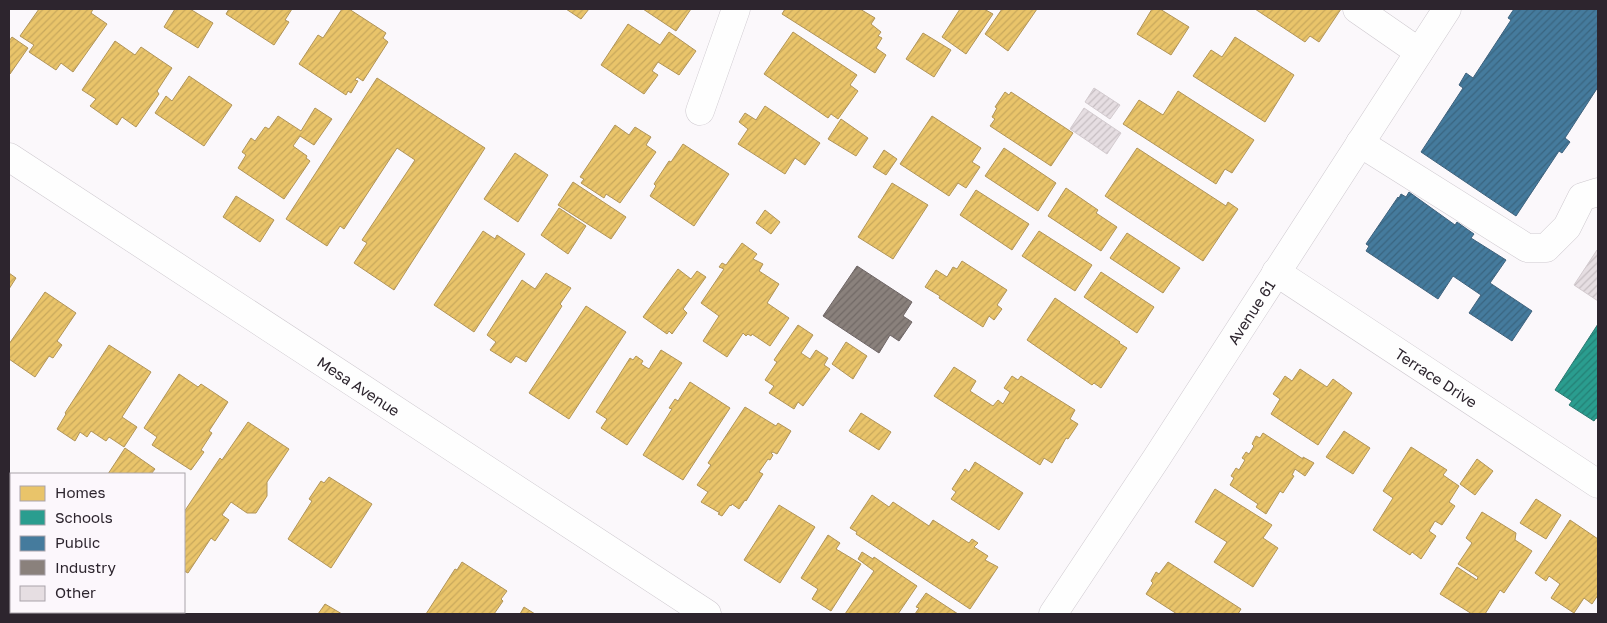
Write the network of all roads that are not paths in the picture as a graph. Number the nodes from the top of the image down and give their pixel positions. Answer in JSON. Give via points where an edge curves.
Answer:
{"nodes":[{"id":1,"x":736,"y":9,"type":"edge"},
{"id":2,"x":1357,"y":9,"type":"edge"},
{"id":3,"x":1447,"y":9,"type":"edge"},
{"id":4,"x":1419,"y":52,"type":"junction"},
{"id":5,"x":700,"y":111,"type":"dead end"},
{"id":6,"x":1360,"y":143,"type":"junction"},
{"id":7,"x":9,"y":157,"type":"edge"},
{"id":8,"x":1598,"y":192,"type":"edge"},
{"id":9,"x":1276,"y":272,"type":"junction"},
{"id":10,"x":1598,"y":484,"type":"edge"},
{"id":11,"x":708,"y":614,"type":"edge"},
{"id":12,"x":1053,"y":614,"type":"edge"}],
"edges":[{"from":1,"to":5,"type":"street"},
{"from":2,"to":4,"type":"street"},
{"from":3,"to":4,"type":"street","name":"Avenue 61"},
{"from":4,"to":6,"type":"street","name":"Avenue 61"},
{"from":6,"to":8,"type":"street","via":[[1527,248],[1546,248],[1567,227],[1582,198]]},
{"from":6,"to":9,"type":"street","name":"Avenue 61"},
{"from":7,"to":11,"type":"street","name":"Mesa Avenue"},
{"from":9,"to":10,"type":"street","name":"Terrace Drive"},
{"from":9,"to":12,"type":"street","name":"Avenue 61"}]}
